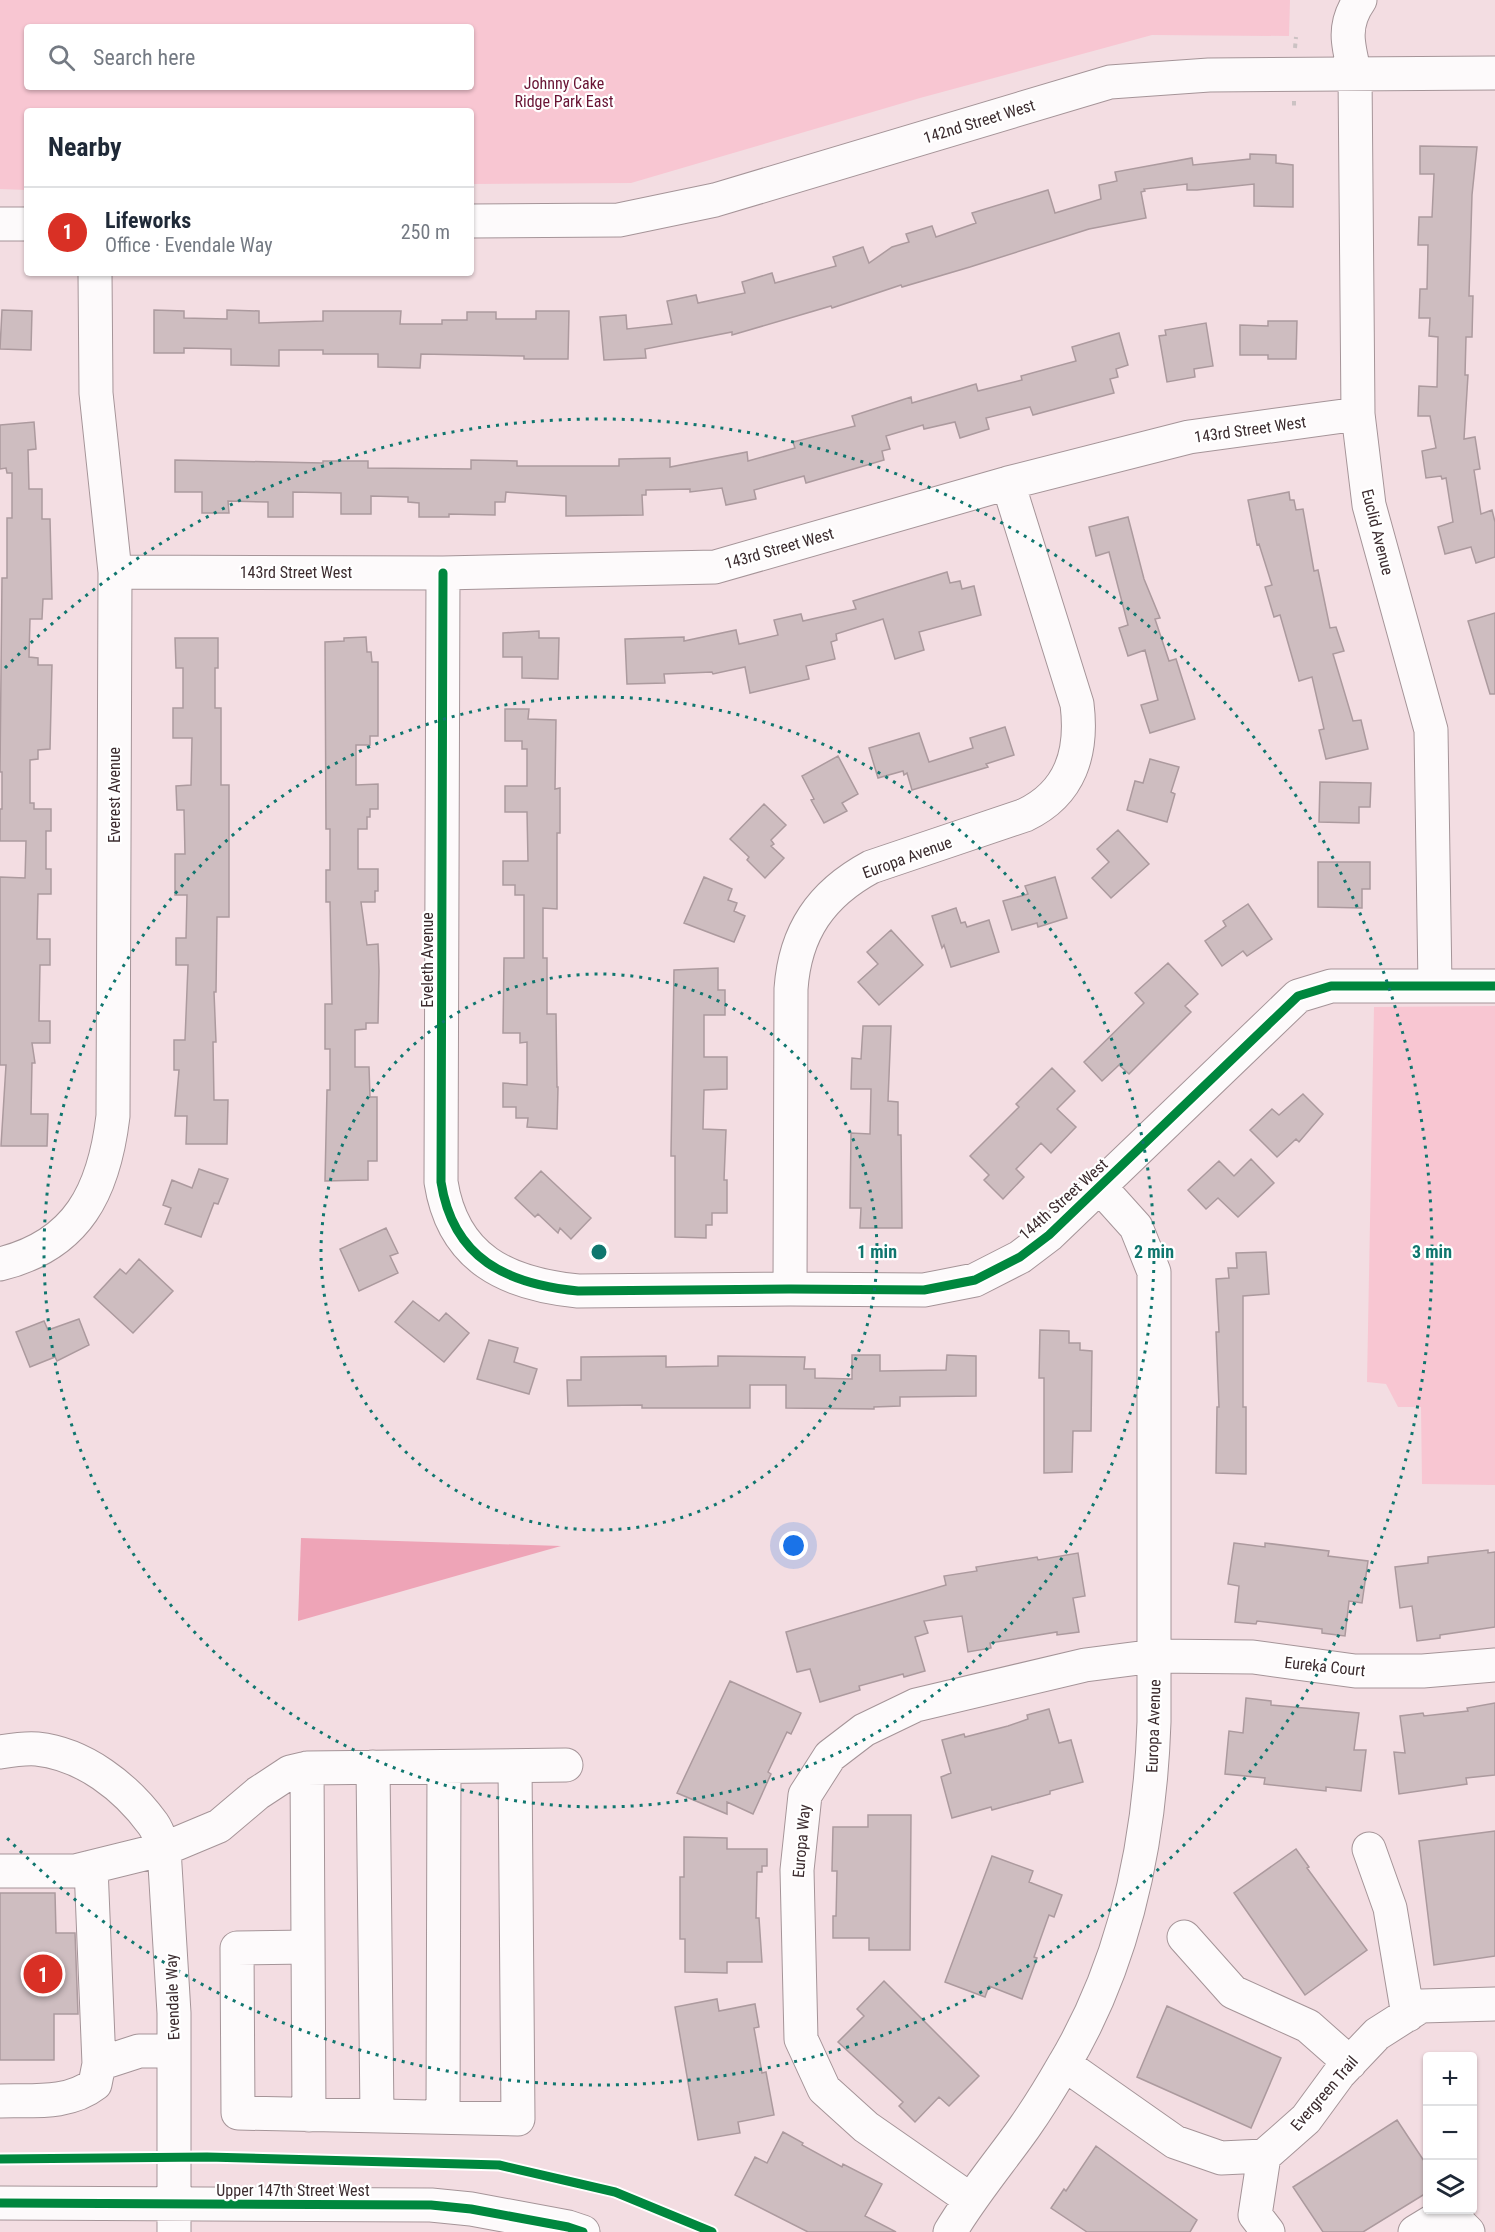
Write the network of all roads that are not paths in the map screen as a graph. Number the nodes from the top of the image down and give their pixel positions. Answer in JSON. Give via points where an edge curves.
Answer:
{"nodes":[{"id":1,"x":1360,"y":0,"type":"edge"},
{"id":2,"x":1495,"y":73,"type":"edge"},
{"id":3,"x":1355,"y":74,"type":"junction"},
{"id":4,"x":474,"y":221,"type":"edge"},
{"id":5,"x":0,"y":224,"type":"edge"},
{"id":6,"x":24,"y":224,"type":"edge"},
{"id":7,"x":94,"y":276,"type":"edge"},
{"id":8,"x":1358,"y":414,"type":"junction"},
{"id":9,"x":1008,"y":483,"type":"junction"},
{"id":10,"x":115,"y":572,"type":"junction"},
{"id":11,"x":443,"y":573,"type":"junction"},
{"id":12,"x":1435,"y":985,"type":"junction"},
{"id":13,"x":1495,"y":986,"type":"edge"},
{"id":14,"x":1100,"y":1187,"type":"junction"},
{"id":15,"x":0,"y":1264,"type":"edge"},
{"id":16,"x":552,"y":1288,"type":"joint"},
{"id":17,"x":790,"y":1289,"type":"junction"},
{"id":18,"x":1155,"y":1656,"type":"junction"},
{"id":19,"x":1495,"y":1665,"type":"edge"},
{"id":20,"x":0,"y":1752,"type":"edge"},
{"id":21,"x":566,"y":1765,"type":"dead end"},
{"id":22,"x":515,"y":1766,"type":"junction"},
{"id":23,"x":373,"y":1767,"type":"junction"},
{"id":24,"x":444,"y":1767,"type":"junction"},
{"id":25,"x":307,"y":1768,"type":"junction"},
{"id":26,"x":1369,"y":1849,"type":"dead end"},
{"id":27,"x":164,"y":1850,"type":"junction"},
{"id":28,"x":92,"y":1867,"type":"junction"},
{"id":29,"x":0,"y":1871,"type":"edge"},
{"id":30,"x":1184,"y":1937,"type":"dead end"},
{"id":31,"x":308,"y":1947,"type":"junction"},
{"id":32,"x":1495,"y":2004,"type":"edge"},
{"id":33,"x":1408,"y":2014,"type":"junction"},
{"id":34,"x":173,"y":2051,"type":"junction"},
{"id":35,"x":1350,"y":2063,"type":"junction"},
{"id":36,"x":99,"y":2064,"type":"junction"},
{"id":37,"x":1064,"y":2064,"type":"junction"},
{"id":38,"x":0,"y":2101,"type":"edge"},
{"id":39,"x":309,"y":2115,"type":"junction"},
{"id":40,"x":376,"y":2116,"type":"junction"},
{"id":41,"x":443,"y":2118,"type":"junction"},
{"id":42,"x":1264,"y":2156,"type":"junction"},
{"id":43,"x":971,"y":2200,"type":"junction"},
{"id":44,"x":0,"y":2203,"type":"edge"},
{"id":45,"x":173,"y":2218,"type":"edge"},
{"id":46,"x":469,"y":2221,"type":"edge"},
{"id":47,"x":1253,"y":2226,"type":"edge"},
{"id":48,"x":584,"y":2232,"type":"edge"},
{"id":49,"x":950,"y":2232,"type":"edge"},
{"id":50,"x":1415,"y":2232,"type":"edge"},
{"id":51,"x":1468,"y":2232,"type":"edge"}],
"edges":[{"from":1,"to":3,"type":"street","name":"Euclid Avenue","via":[[1350,13],[1349,24]]},
{"from":2,"to":3,"type":"street","name":"142nd Street West"},
{"from":3,"to":4,"type":"street","name":"142nd Street West","via":[[1209,75],[1110,82],[715,200],[619,220]]},
{"from":3,"to":8,"type":"street","name":"Euclid Avenue"},
{"from":5,"to":6,"type":"street"},
{"from":7,"to":10,"type":"street","name":"Everest Avenue","via":[[96,393]]},
{"from":8,"to":9,"type":"street","name":"143rd Street West","via":[[1189,437]]},
{"from":8,"to":12,"type":"street","name":"Euclid Avenue","via":[[1368,505],[1431,730]]},
{"from":9,"to":11,"type":"street","name":"143rd Street West","via":[[715,567]]},
{"from":9,"to":17,"type":"street","name":"Europa Avenue","via":[[1077,704],[1078,746],[1064,782],[1040,808],[871,867],[837,889],[812,918],[792,965]]},
{"from":10,"to":11,"type":"street","name":"143rd Street West"},
{"from":10,"to":15,"type":"street","name":"Everest Avenue","via":[[110,1139],[96,1189],[72,1224],[29,1256]]},
{"from":11,"to":16,"type":"street","name":"Eveleth Avenue","via":[[441,1182],[444,1200],[478,1256],[491,1268]]},
{"from":12,"to":13,"type":"street","name":"144th Street West"},
{"from":12,"to":14,"type":"street","name":"144th Street West","via":[[1331,986],[1298,996]]},
{"from":14,"to":17,"type":"street","name":"144th Street West","via":[[1020,1257],[975,1280],[924,1290]]},
{"from":14,"to":18,"type":"street","name":"Europa Avenue","via":[[1136,1227],[1154,1272]]},
{"from":16,"to":17,"type":"street","name":"144th Street West"},
{"from":18,"to":19,"type":"street","name":"Eureka Court","via":[[1253,1657],[1354,1671]]},
{"from":18,"to":37,"type":"street","name":"Europa Avenue","via":[[1152,1770],[1143,1844],[1115,1951]]},
{"from":18,"to":43,"type":"street","name":"Europa Way","via":[[1085,1665],[916,1705],[864,1730],[830,1756],[805,1796],[797,1870],[801,2039],[824,2089],[866,2127]]},
{"from":20,"to":27,"type":"street","via":[[36,1749],[68,1755],[90,1767],[128,1796],[155,1826]]},
{"from":21,"to":22,"type":"street"},
{"from":22,"to":24,"type":"street"},
{"from":22,"to":41,"type":"street","via":[[518,2119]]},
{"from":23,"to":24,"type":"street"},
{"from":23,"to":25,"type":"street"},
{"from":23,"to":40,"type":"street"},
{"from":24,"to":41,"type":"street"},
{"from":25,"to":27,"type":"street","via":[[290,1772],[258,1793],[219,1826]]},
{"from":25,"to":31,"type":"street"},
{"from":26,"to":33,"type":"street","via":[[1390,1908]]},
{"from":27,"to":28,"type":"street"},
{"from":27,"to":34,"type":"street","name":"Evendale Way"},
{"from":28,"to":29,"type":"street","via":[[75,1871]]},
{"from":28,"to":36,"type":"street"},
{"from":30,"to":35,"type":"street","via":[[1233,1992],[1308,2026]]},
{"from":31,"to":39,"type":"street"},
{"from":31,"to":39,"type":"street","via":[[237,1948],[238,2113]]},
{"from":32,"to":33,"type":"street","name":"Evergreen Trail","via":[[1421,2006]]},
{"from":33,"to":35,"type":"street","name":"Evergreen Trail","via":[[1377,2034]]},
{"from":34,"to":36,"type":"street","via":[[139,2051]]},
{"from":34,"to":45,"type":"street","name":"Evendale Way"},
{"from":35,"to":42,"type":"street","name":"Evergreen Trail","via":[[1306,2119]]},
{"from":36,"to":38,"type":"street","via":[[95,2084],[84,2093],[57,2100]]},
{"from":37,"to":42,"type":"street","via":[[1175,2142],[1221,2158]]},
{"from":37,"to":43,"type":"street","name":"Europa Avenue","via":[[1025,2127]]},
{"from":39,"to":40,"type":"street"},
{"from":40,"to":41,"type":"street"},
{"from":42,"to":47,"type":"street"},
{"from":43,"to":49,"type":"street","name":"Europa Avenue"},
{"from":44,"to":45,"type":"street","name":"Upper 147th Street West"},
{"from":45,"to":46,"type":"street","name":"Upper 147th Street West","via":[[431,2205]]},
{"from":46,"to":48,"type":"street","name":"Upper 147th Street West","via":[[568,2227]]},
{"from":50,"to":51,"type":"street","via":[[1438,2218],[1457,2221]]}]}
